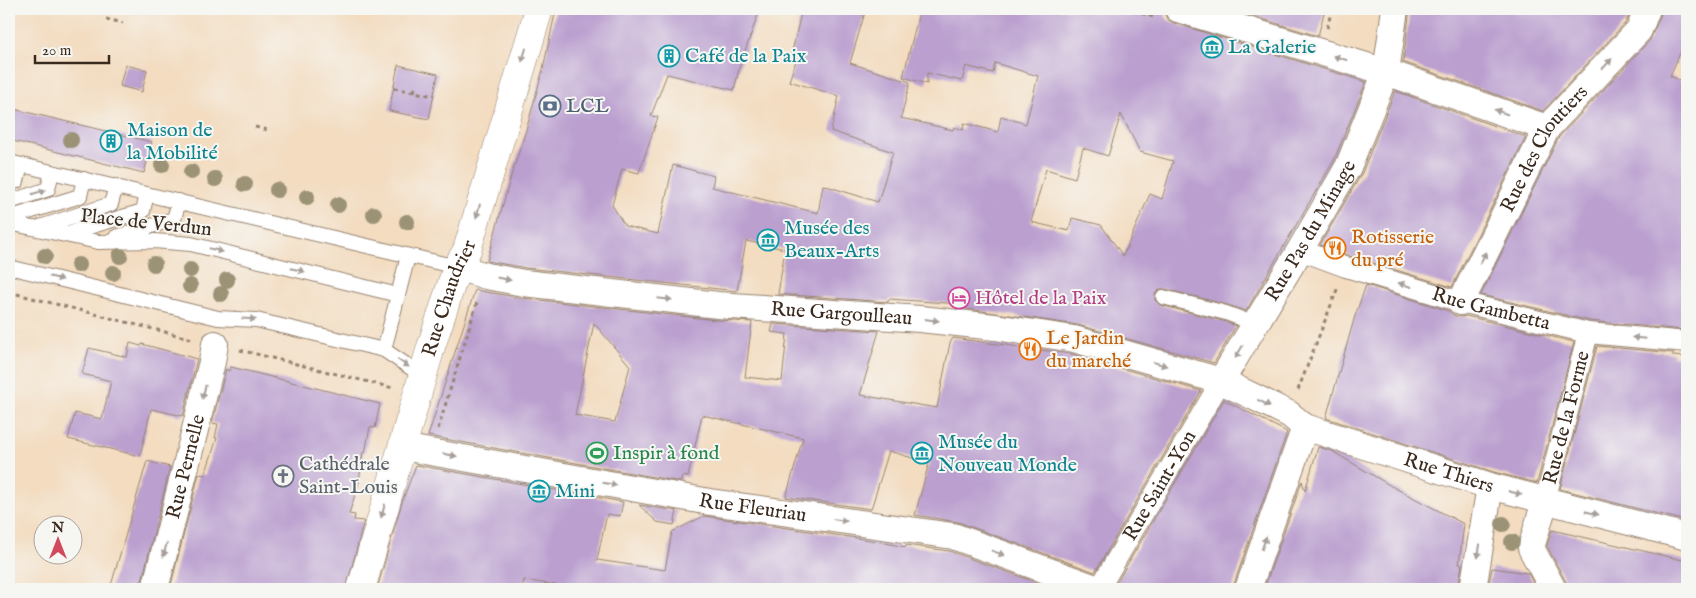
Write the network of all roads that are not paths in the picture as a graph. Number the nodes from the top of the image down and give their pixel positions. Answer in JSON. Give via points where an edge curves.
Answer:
{"nodes":[{"id":1,"x":538,"y":9,"type":"edge"},
{"id":2,"x":1178,"y":9,"type":"edge"},
{"id":3,"x":1396,"y":9,"type":"edge"},
{"id":4,"x":1647,"y":9,"type":"edge"},
{"id":5,"x":1386,"y":72,"type":"junction"},
{"id":6,"x":1547,"y":128,"type":"junction"},
{"id":7,"x":15,"y":163,"type":"edge"},
{"id":8,"x":52,"y":172,"type":"junction"},
{"id":9,"x":84,"y":179,"type":"junction"},
{"id":10,"x":9,"y":184,"type":"edge"},
{"id":11,"x":116,"y":186,"type":"junction"},
{"id":12,"x":147,"y":194,"type":"junction"},
{"id":13,"x":178,"y":201,"type":"junction"},
{"id":14,"x":9,"y":202,"type":"edge"},
{"id":15,"x":9,"y":218,"type":"edge"},
{"id":16,"x":9,"y":223,"type":"edge"},
{"id":17,"x":35,"y":229,"type":"junction"},
{"id":18,"x":63,"y":234,"type":"junction"},
{"id":19,"x":98,"y":242,"type":"junction"},
{"id":20,"x":1300,"y":250,"type":"junction"},
{"id":21,"x":408,"y":256,"type":"junction"},
{"id":22,"x":9,"y":267,"type":"edge"},
{"id":23,"x":457,"y":267,"type":"junction"},
{"id":24,"x":398,"y":295,"type":"junction"},
{"id":25,"x":1163,"y":297,"type":"dead end"},
{"id":26,"x":1461,"y":302,"type":"junction"},
{"id":27,"x":218,"y":318,"type":"junction"},
{"id":28,"x":1255,"y":324,"type":"junction"},
{"id":29,"x":1588,"y":333,"type":"junction"},
{"id":30,"x":1687,"y":342,"type":"edge"},
{"id":31,"x":214,"y":344,"type":"joint"},
{"id":32,"x":384,"y":350,"type":"junction"},
{"id":33,"x":423,"y":376,"type":"junction"},
{"id":34,"x":1220,"y":381,"type":"junction"},
{"id":35,"x":1297,"y":421,"type":"junction"},
{"id":36,"x":402,"y":447,"type":"junction"},
{"id":37,"x":1490,"y":486,"type":"junction"},
{"id":38,"x":1545,"y":501,"type":"junction"},
{"id":39,"x":1687,"y":537,"type":"edge"},
{"id":40,"x":1550,"y":582,"type":"edge"},
{"id":41,"x":155,"y":589,"type":"edge"},
{"id":42,"x":361,"y":589,"type":"edge"},
{"id":43,"x":1099,"y":589,"type":"edge"},
{"id":44,"x":1248,"y":589,"type":"edge"},
{"id":45,"x":1473,"y":589,"type":"edge"}],
"edges":[{"from":1,"to":23,"type":"street","name":"Rue Chaudrier","one_way":true,"via":[[467,250]]},
{"from":5,"to":2,"type":"street","one_way":true},
{"from":3,"to":5,"type":"street","name":"Rue Pas du Minage"},
{"from":6,"to":4,"type":"street","name":"Rue des Cloutiers","one_way":true,"via":[[1639,30]]},
{"from":6,"to":5,"type":"street","one_way":true},
{"from":5,"to":20,"type":"street","name":"Rue Pas du Minage","via":[[1348,167]]},
{"from":26,"to":6,"type":"street","name":"Rue des Cloutiers","one_way":true},
{"from":7,"to":8,"type":"lane"},
{"from":7,"to":10,"type":"lane","via":[[17,181]]},
{"from":8,"to":9,"type":"lane"},
{"from":14,"to":8,"type":"lane","one_way":true,"via":[[48,189]]},
{"from":9,"to":11,"type":"lane"},
{"from":9,"to":15,"type":"lane","via":[[80,196]]},
{"from":11,"to":12,"type":"lane"},
{"from":11,"to":17,"type":"lane","via":[[111,204]]},
{"from":12,"to":13,"type":"lane"},
{"from":12,"to":18,"type":"lane","via":[[143,212]]},
{"from":13,"to":19,"type":"lane","via":[[174,219]]},
{"from":13,"to":21,"type":"lane"},
{"from":16,"to":17,"type":"lane","name":"Place de Verdun"},
{"from":17,"to":18,"type":"lane","name":"Place de Verdun"},
{"from":18,"to":19,"type":"lane","name":"Place de Verdun"},
{"from":19,"to":24,"type":"lane","name":"Place de Verdun","one_way":true,"via":[[191,244]]},
{"from":26,"to":20,"type":"street","name":"Rue Gambetta","one_way":true},
{"from":20,"to":28,"type":"street","name":"Rue Pas du Minage"},
{"from":21,"to":23,"type":"lane"},
{"from":21,"to":24,"type":"lane"},
{"from":22,"to":27,"type":"lane","one_way":true},
{"from":23,"to":33,"type":"street","name":"Rue Chaudrier"},
{"from":23,"to":34,"type":"street","name":"Rue Gargoulleau","one_way":true,"via":[[486,276],[534,284],[1015,330],[1074,339]]},
{"from":24,"to":32,"type":"lane"},
{"from":25,"to":28,"type":"lane"},
{"from":26,"to":29,"type":"street","name":"Rue Gambetta"},
{"from":27,"to":31,"type":"lane"},
{"from":27,"to":32,"type":"lane","one_way":true,"via":[[256,320]]},
{"from":28,"to":34,"type":"street","name":"Rue Pas du Minage","one_way":true},
{"from":30,"to":29,"type":"street","name":"Rue Gambetta","one_way":true},
{"from":29,"to":38,"type":"street","name":"Rue de la Forme"},
{"from":31,"to":41,"type":"street","name":"Rue Pernelle","one_way":true},
{"from":32,"to":33,"type":"lane","one_way":true},
{"from":33,"to":36,"type":"street","name":"Rue Chaudrier"},
{"from":34,"to":35,"type":"street","name":"Rue Thiers","one_way":true},
{"from":34,"to":43,"type":"street","name":"Rue Saint-Yon"},
{"from":35,"to":37,"type":"street","name":"Rue Thiers"},
{"from":44,"to":35,"type":"street","one_way":true},
{"from":36,"to":42,"type":"street","name":"Rue Chaudrier","one_way":true},
{"from":36,"to":43,"type":"street","name":"Rue Fleuriau","one_way":true,"via":[[710,502],[953,536]]},
{"from":37,"to":38,"type":"street","name":"Rue Thiers","one_way":true},
{"from":37,"to":45,"type":"street","one_way":true},
{"from":38,"to":39,"type":"street","name":"Rue Thiers","one_way":true},
{"from":38,"to":40,"type":"street","via":[[1532,548]]}]}
